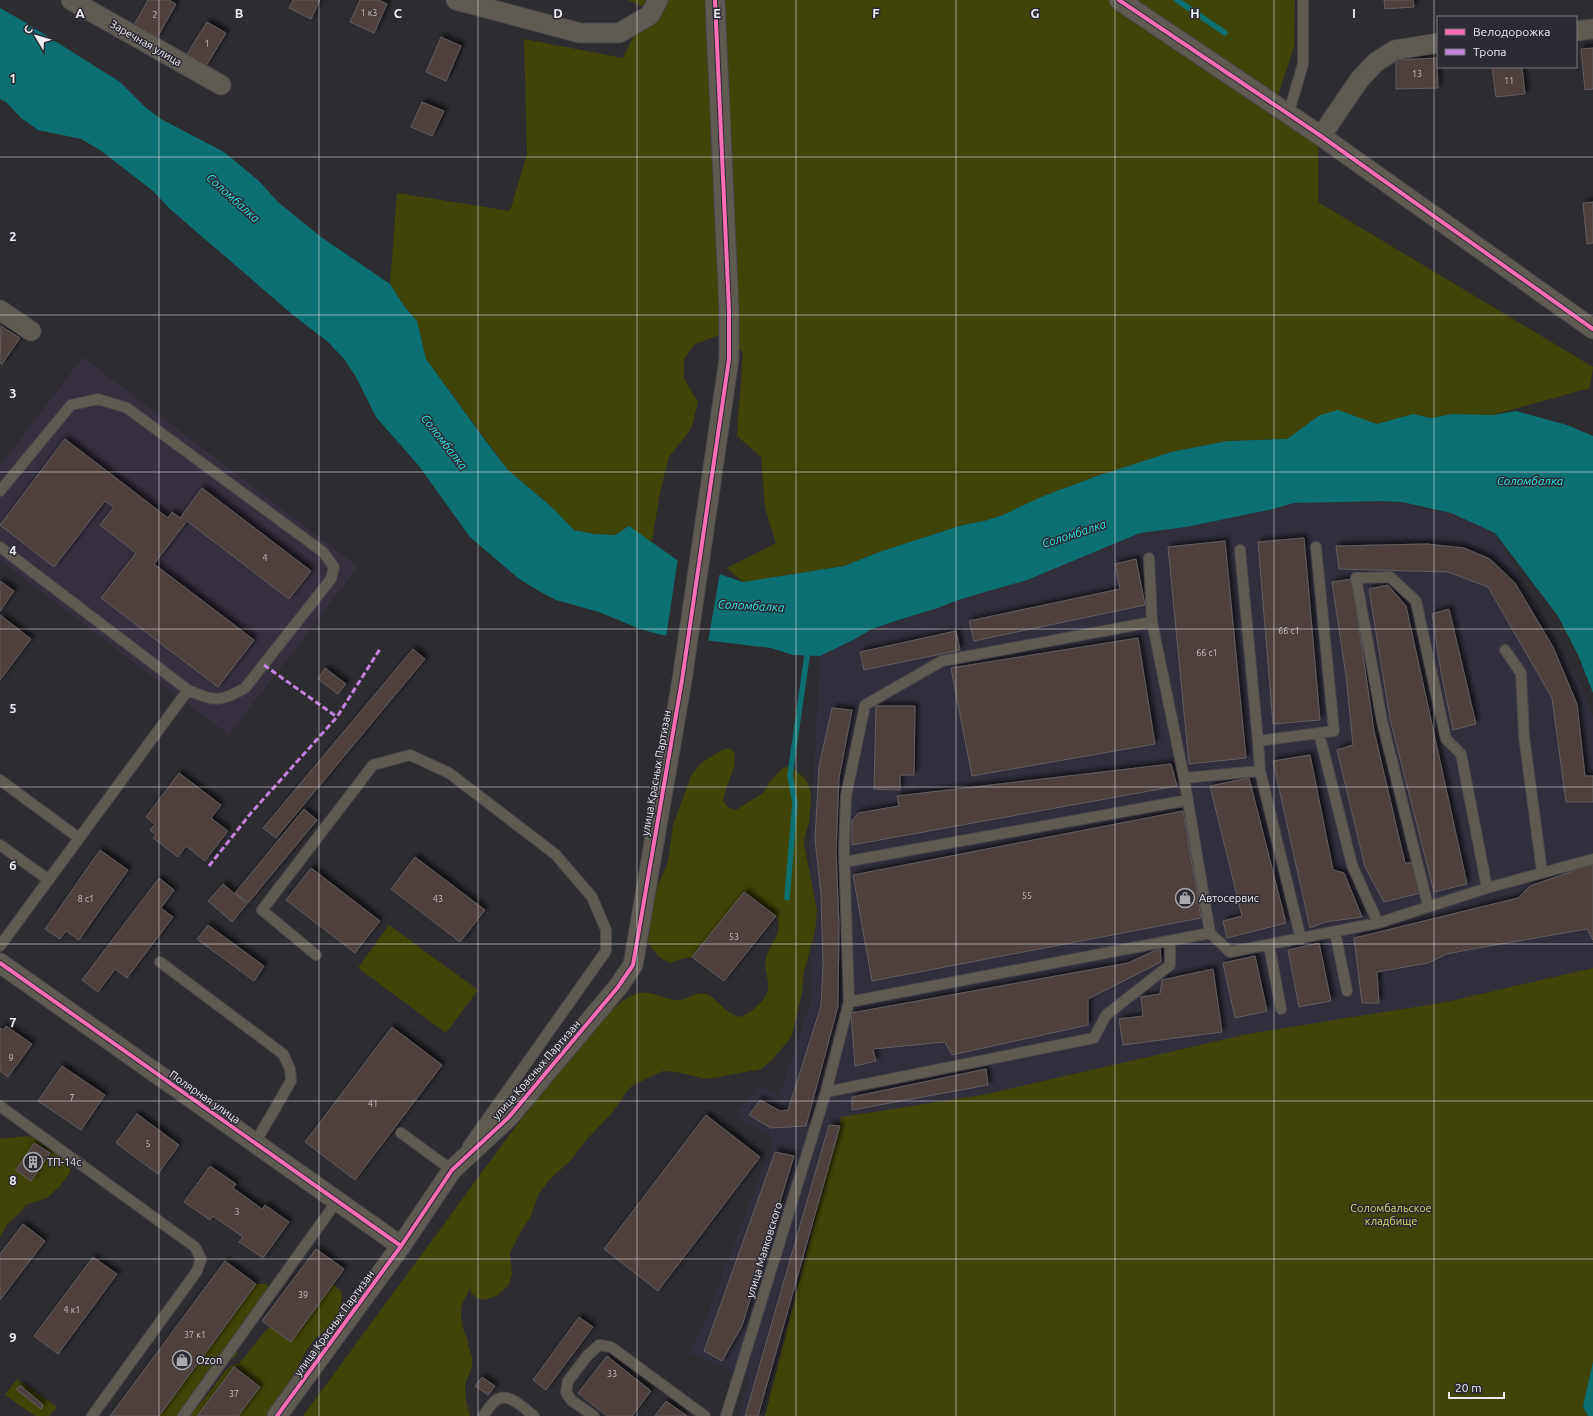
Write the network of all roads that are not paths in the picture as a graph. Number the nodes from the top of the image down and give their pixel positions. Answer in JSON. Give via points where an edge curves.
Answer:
{"nodes":[{"id":1,"x":71,"y":0,"type":"edge"},
{"id":2,"x":456,"y":0,"type":"edge"},
{"id":3,"x":658,"y":0,"type":"edge"},
{"id":4,"x":715,"y":0,"type":"edge"},
{"id":5,"x":1119,"y":0,"type":"edge"},
{"id":6,"x":1303,"y":0,"type":"edge"},
{"id":7,"x":1593,"y":29,"type":"edge"},
{"id":8,"x":1577,"y":31,"type":"edge"},
{"id":9,"x":1437,"y":42,"type":"edge"},
{"id":10,"x":221,"y":85,"type":"dead end"},
{"id":11,"x":1288,"y":114,"type":"junction"},
{"id":12,"x":1321,"y":136,"type":"junction"},
{"id":13,"x":0,"y":310,"type":"edge"},
{"id":14,"x":1593,"y":329,"type":"edge"},
{"id":15,"x":32,"y":331,"type":"dead end"},
{"id":16,"x":0,"y":491,"type":"edge"},
{"id":17,"x":0,"y":547,"type":"edge"},
{"id":18,"x":1316,"y":547,"type":"dead end"},
{"id":19,"x":1240,"y":550,"type":"dead end"},
{"id":20,"x":1149,"y":558,"type":"dead end"},
{"id":21,"x":1152,"y":622,"type":"junction"},
{"id":22,"x":1505,"y":650,"type":"dead end"},
{"id":23,"x":188,"y":690,"type":"junction"},
{"id":24,"x":1319,"y":733,"type":"junction"},
{"id":25,"x":1258,"y":741,"type":"junction"},
{"id":26,"x":1260,"y":772,"type":"junction"},
{"id":27,"x":1184,"y":778,"type":"junction"},
{"id":28,"x":0,"y":780,"type":"edge"},
{"id":29,"x":1188,"y":800,"type":"junction"},
{"id":30,"x":80,"y":838,"type":"junction"},
{"id":31,"x":0,"y":845,"type":"edge"},
{"id":32,"x":1593,"y":859,"type":"edge"},
{"id":33,"x":844,"y":862,"type":"junction"},
{"id":34,"x":1542,"y":872,"type":"junction"},
{"id":35,"x":49,"y":880,"type":"junction"},
{"id":36,"x":1487,"y":888,"type":"junction"},
{"id":37,"x":1428,"y":906,"type":"junction"},
{"id":38,"x":1378,"y":923,"type":"junction"},
{"id":39,"x":1335,"y":932,"type":"junction"},
{"id":40,"x":1210,"y":933,"type":"junction"},
{"id":41,"x":1301,"y":939,"type":"junction"},
{"id":42,"x":1170,"y":940,"type":"junction"},
{"id":43,"x":1269,"y":945,"type":"junction"},
{"id":44,"x":0,"y":946,"type":"edge"},
{"id":45,"x":316,"y":955,"type":"dead end"},
{"id":46,"x":160,"y":962,"type":"dead end"},
{"id":47,"x":0,"y":963,"type":"edge"},
{"id":48,"x":1347,"y":991,"type":"dead end"},
{"id":49,"x":849,"y":1002,"type":"junction"},
{"id":50,"x":1281,"y":1009,"type":"dead end"},
{"id":51,"x":826,"y":1092,"type":"junction"},
{"id":52,"x":0,"y":1106,"type":"edge"},
{"id":53,"x":402,"y":1133,"type":"dead end"},
{"id":54,"x":255,"y":1143,"type":"junction"},
{"id":55,"x":452,"y":1170,"type":"junction"},
{"id":56,"x":337,"y":1201,"type":"junction"},
{"id":57,"x":400,"y":1246,"type":"junction"},
{"id":58,"x":92,"y":1416,"type":"edge"},
{"id":59,"x":183,"y":1416,"type":"edge"},
{"id":60,"x":277,"y":1416,"type":"edge"},
{"id":61,"x":483,"y":1416,"type":"edge"},
{"id":62,"x":534,"y":1416,"type":"edge"},
{"id":63,"x":594,"y":1416,"type":"edge"},
{"id":64,"x":706,"y":1416,"type":"edge"},
{"id":65,"x":726,"y":1416,"type":"edge"}],
"edges":[{"from":1,"to":10,"type":"street","name":"Заречная улица"},
{"from":2,"to":3,"type":"street","via":[[580,33],[619,33],[650,15]]},
{"from":4,"to":55,"type":"street","name":"улица Красных Партизан","via":[[729,359],[682,680],[633,965],[618,987],[509,1117]]},
{"from":5,"to":11,"type":"street"},
{"from":6,"to":11,"type":"lane","via":[[1303,64]]},
{"from":7,"to":8,"type":"street"},
{"from":9,"to":12,"type":"street","via":[[1395,50],[1376,62],[1360,79]]},
{"from":11,"to":12,"type":"street"},
{"from":12,"to":14,"type":"street"},
{"from":13,"to":15,"type":"street"},
{"from":16,"to":23,"type":"lane","via":[[71,405],[98,399],[127,408],[323,552],[334,567],[331,579],[245,688],[227,698],[207,698]]},
{"from":17,"to":23,"type":"lane"},
{"from":18,"to":24,"type":"lane","via":[[1334,732]]},
{"from":19,"to":25,"type":"lane"},
{"from":20,"to":21,"type":"lane"},
{"from":21,"to":27,"type":"lane"},
{"from":21,"to":33,"type":"lane","name":"улица Маяковского","via":[[942,661],[866,705],[846,796]]},
{"from":22,"to":34,"type":"lane","via":[[1521,673],[1524,736]]},
{"from":23,"to":30,"type":"lane"},
{"from":24,"to":25,"type":"lane"},
{"from":24,"to":38,"type":"lane","via":[[1352,865]]},
{"from":25,"to":26,"type":"lane"},
{"from":26,"to":27,"type":"lane"},
{"from":26,"to":41,"type":"lane"},
{"from":27,"to":29,"type":"lane"},
{"from":28,"to":30,"type":"lane"},
{"from":29,"to":33,"type":"lane"},
{"from":29,"to":40,"type":"lane"},
{"from":30,"to":35,"type":"lane"},
{"from":31,"to":35,"type":"lane"},
{"from":32,"to":34,"type":"lane"},
{"from":33,"to":49,"type":"lane","name":"улица Маяковского"},
{"from":34,"to":36,"type":"lane"},
{"from":35,"to":44,"type":"lane"},
{"from":36,"to":37,"type":"lane"},
{"from":36,"to":37,"type":"lane","via":[[1462,754],[1446,739],[1416,601],[1390,577],[1356,578],[1382,721]]},
{"from":37,"to":38,"type":"lane"},
{"from":38,"to":39,"type":"lane"},
{"from":39,"to":41,"type":"lane"},
{"from":39,"to":48,"type":"lane"},
{"from":40,"to":42,"type":"lane"},
{"from":40,"to":43,"type":"lane","via":[[1230,952]]},
{"from":41,"to":43,"type":"lane"},
{"from":42,"to":49,"type":"lane"},
{"from":42,"to":51,"type":"lane","via":[[1170,965],[1106,1015],[1094,1038]]},
{"from":43,"to":50,"type":"lane"},
{"from":45,"to":55,"type":"lane","via":[[262,910],[373,765],[410,756],[449,773],[555,854],[592,897],[606,930],[606,951]]},
{"from":46,"to":54,"type":"lane","via":[[283,1054],[290,1069],[291,1081]]},
{"from":47,"to":54,"type":"street","name":"Полярная улица"},
{"from":49,"to":51,"type":"lane","name":"улица Маяковского"},
{"from":51,"to":65,"type":"lane","name":"улица Маяковского"},
{"from":52,"to":58,"type":"lane","via":[[195,1247],[201,1259],[197,1271]]},
{"from":53,"to":55,"type":"lane"},
{"from":54,"to":56,"type":"street","name":"Полярная улица"},
{"from":55,"to":57,"type":"street","name":"улица Красных Партизан"},
{"from":56,"to":57,"type":"street","name":"Полярная улица"},
{"from":56,"to":59,"type":"lane"},
{"from":57,"to":60,"type":"street","name":"улица Красных Партизан"},
{"from":61,"to":62,"type":"lane","via":[[495,1400],[510,1398]]},
{"from":63,"to":64,"type":"lane","via":[[571,1400],[566,1392],[568,1380],[599,1345],[611,1347]]}]}
